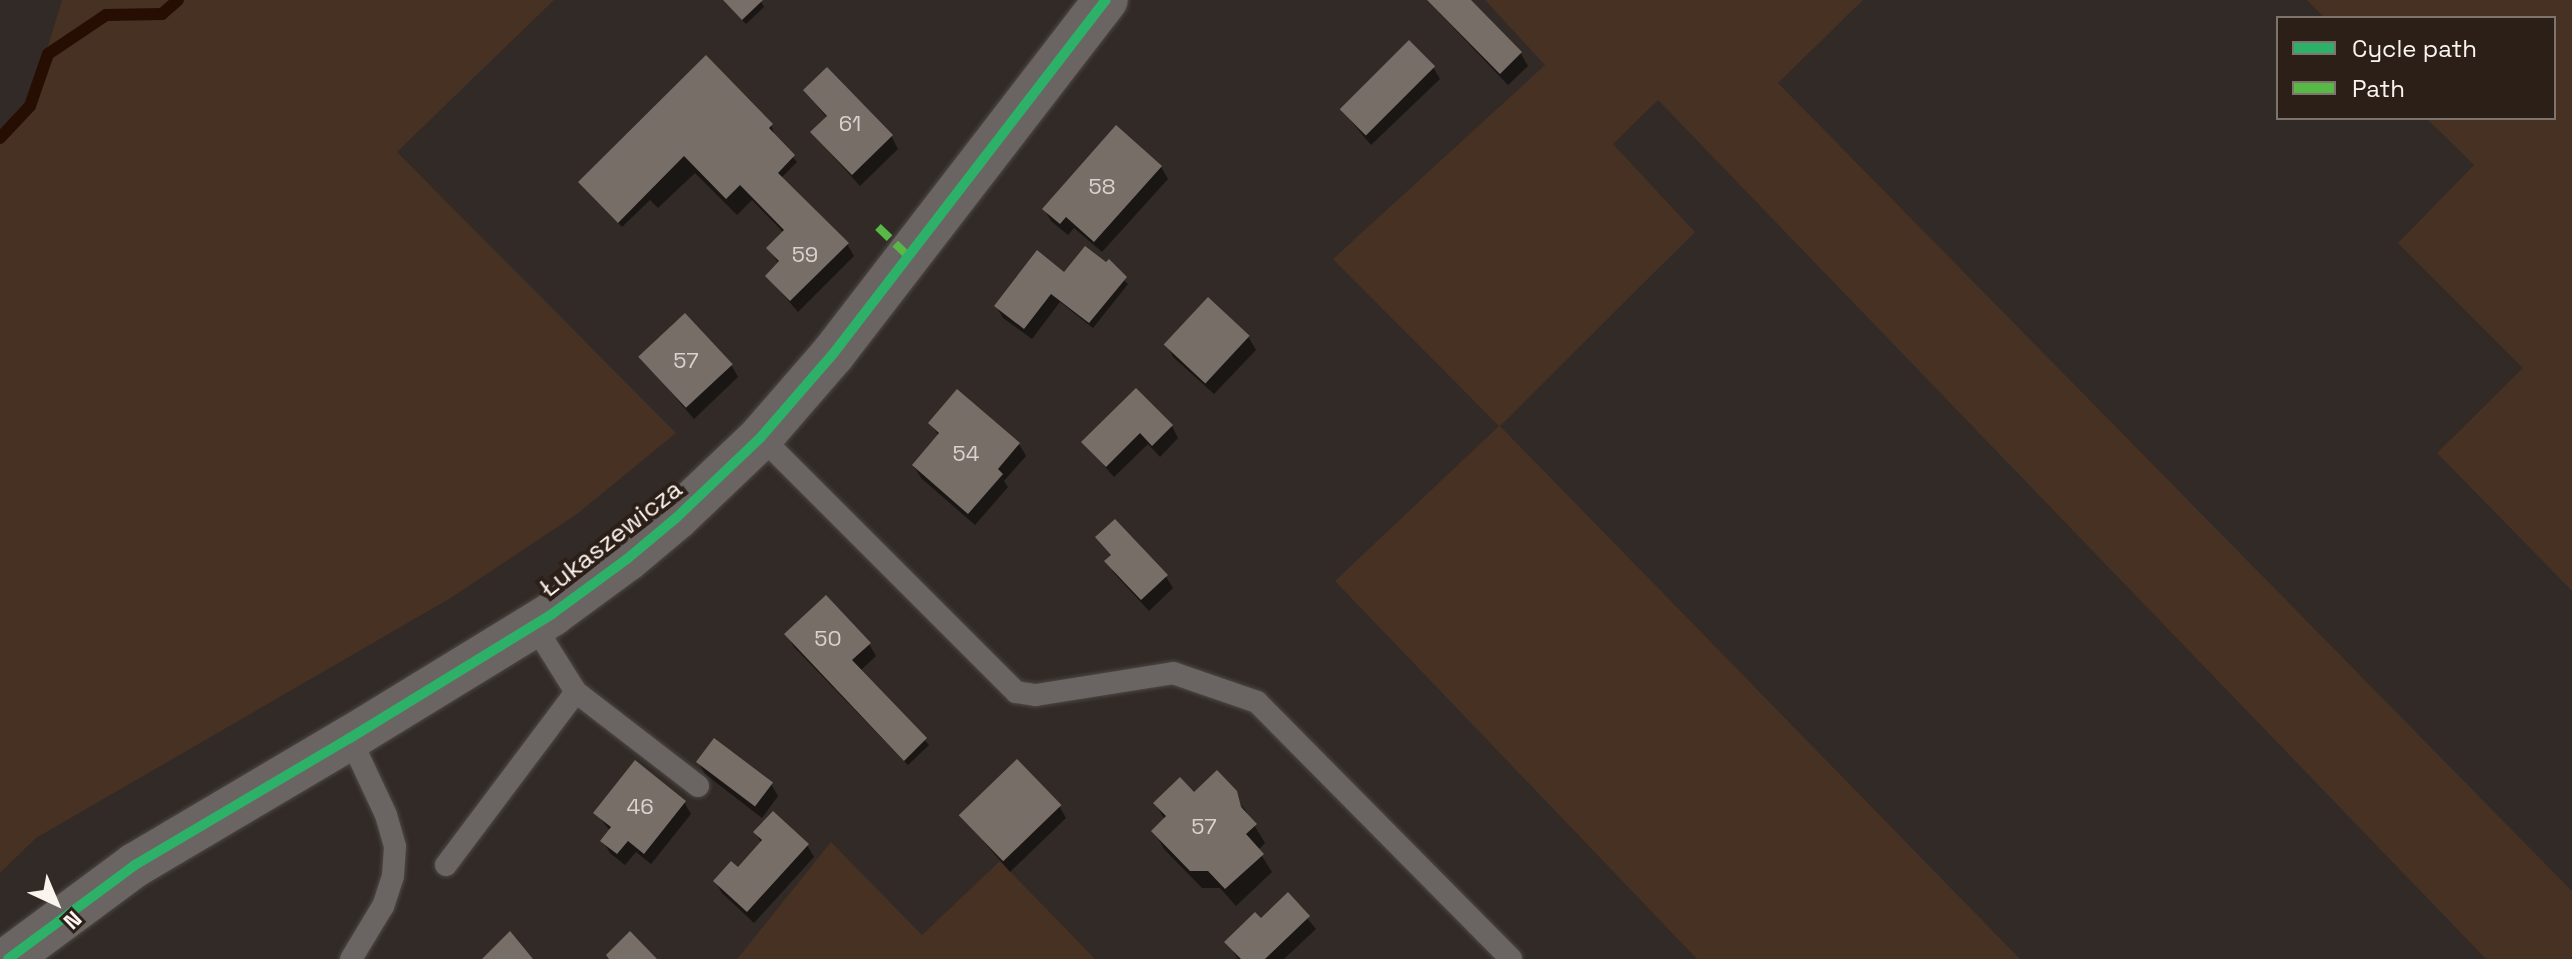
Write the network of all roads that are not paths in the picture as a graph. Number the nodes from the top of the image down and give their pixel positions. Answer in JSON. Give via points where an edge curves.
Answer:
{"nodes":[{"id":1,"x":1106,"y":0,"type":"edge"},
{"id":2,"x":761,"y":437,"type":"junction"},
{"id":3,"x":534,"y":625,"type":"junction"},
{"id":4,"x":576,"y":692,"type":"junction"},
{"id":5,"x":350,"y":738,"type":"junction"},
{"id":6,"x":698,"y":786,"type":"dead end"},
{"id":7,"x":446,"y":865,"type":"dead end"},
{"id":8,"x":8,"y":959,"type":"edge"},
{"id":9,"x":351,"y":959,"type":"edge"},
{"id":10,"x":1511,"y":959,"type":"edge"}],
"edges":[{"from":1,"to":2,"type":"street","name":"Łukaszewicza","via":[[833,354]]},
{"from":2,"to":3,"type":"street","name":"Łukaszewicza","via":[[627,559]]},
{"from":2,"to":10,"type":"lane","via":[[1016,692],[1036,695],[1173,673],[1257,702]]},
{"from":3,"to":4,"type":"lane"},
{"from":3,"to":5,"type":"street","name":"Łukaszewicza"},
{"from":4,"to":6,"type":"lane"},
{"from":4,"to":7,"type":"lane"},
{"from":5,"to":8,"type":"street","name":"Łukaszewicza","via":[[135,865]]},
{"from":5,"to":9,"type":"lane","via":[[395,847],[383,906]]}]}
